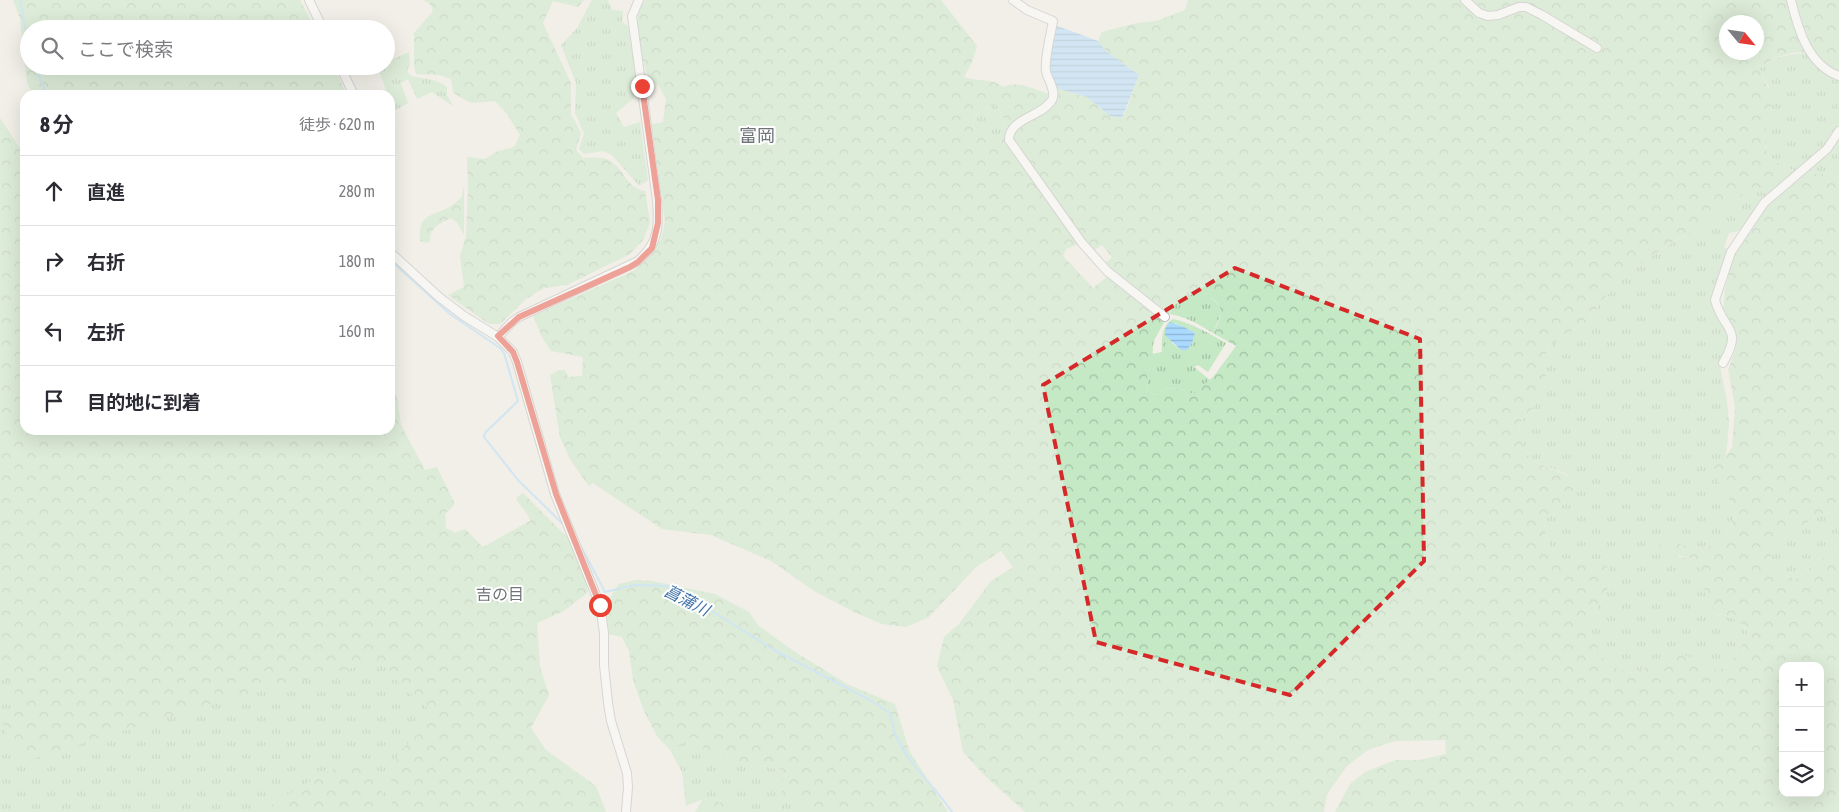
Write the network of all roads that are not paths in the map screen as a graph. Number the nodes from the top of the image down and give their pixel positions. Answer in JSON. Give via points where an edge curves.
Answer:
{"nodes":[{"id":1,"x":309,"y":0,"type":"edge"},
{"id":2,"x":639,"y":0,"type":"edge"},
{"id":3,"x":1013,"y":0,"type":"edge"},
{"id":4,"x":1465,"y":0,"type":"edge"},
{"id":5,"x":1791,"y":0,"type":"edge"},
{"id":6,"x":319,"y":20,"type":"edge"},
{"id":7,"x":1597,"y":48,"type":"dead end"},
{"id":8,"x":344,"y":75,"type":"edge"},
{"id":9,"x":1839,"y":76,"type":"edge"},
{"id":10,"x":352,"y":90,"type":"edge"},
{"id":11,"x":1839,"y":131,"type":"edge"},
{"id":12,"x":395,"y":257,"type":"edge"},
{"id":13,"x":1165,"y":317,"type":"dead end"},
{"id":14,"x":498,"y":336,"type":"junction"},
{"id":15,"x":1722,"y":363,"type":"dead end"},
{"id":16,"x":626,"y":812,"type":"edge"}],
"edges":[{"from":1,"to":6,"type":"street"},
{"from":2,"to":14,"type":"street","via":[[632,16],[658,200],[658,223],[652,248],[638,262],[519,317]]},
{"from":3,"to":13,"type":"street","via":[[1053,21],[1045,68],[1054,94],[1043,109],[1013,127],[1008,140],[1082,243],[1107,271]]},
{"from":4,"to":7,"type":"street","via":[[1479,13],[1488,16],[1526,7]]},
{"from":5,"to":9,"type":"street","via":[[1814,58]]},
{"from":8,"to":10,"type":"street"},
{"from":11,"to":15,"type":"street","via":[[1827,149],[1764,203],[1731,252],[1715,300],[1733,340]]},
{"from":12,"to":14,"type":"street","via":[[439,297]]},
{"from":14,"to":16,"type":"street","via":[[513,352],[517,362],[556,494],[600,605],[608,703],[628,787]]}]}
